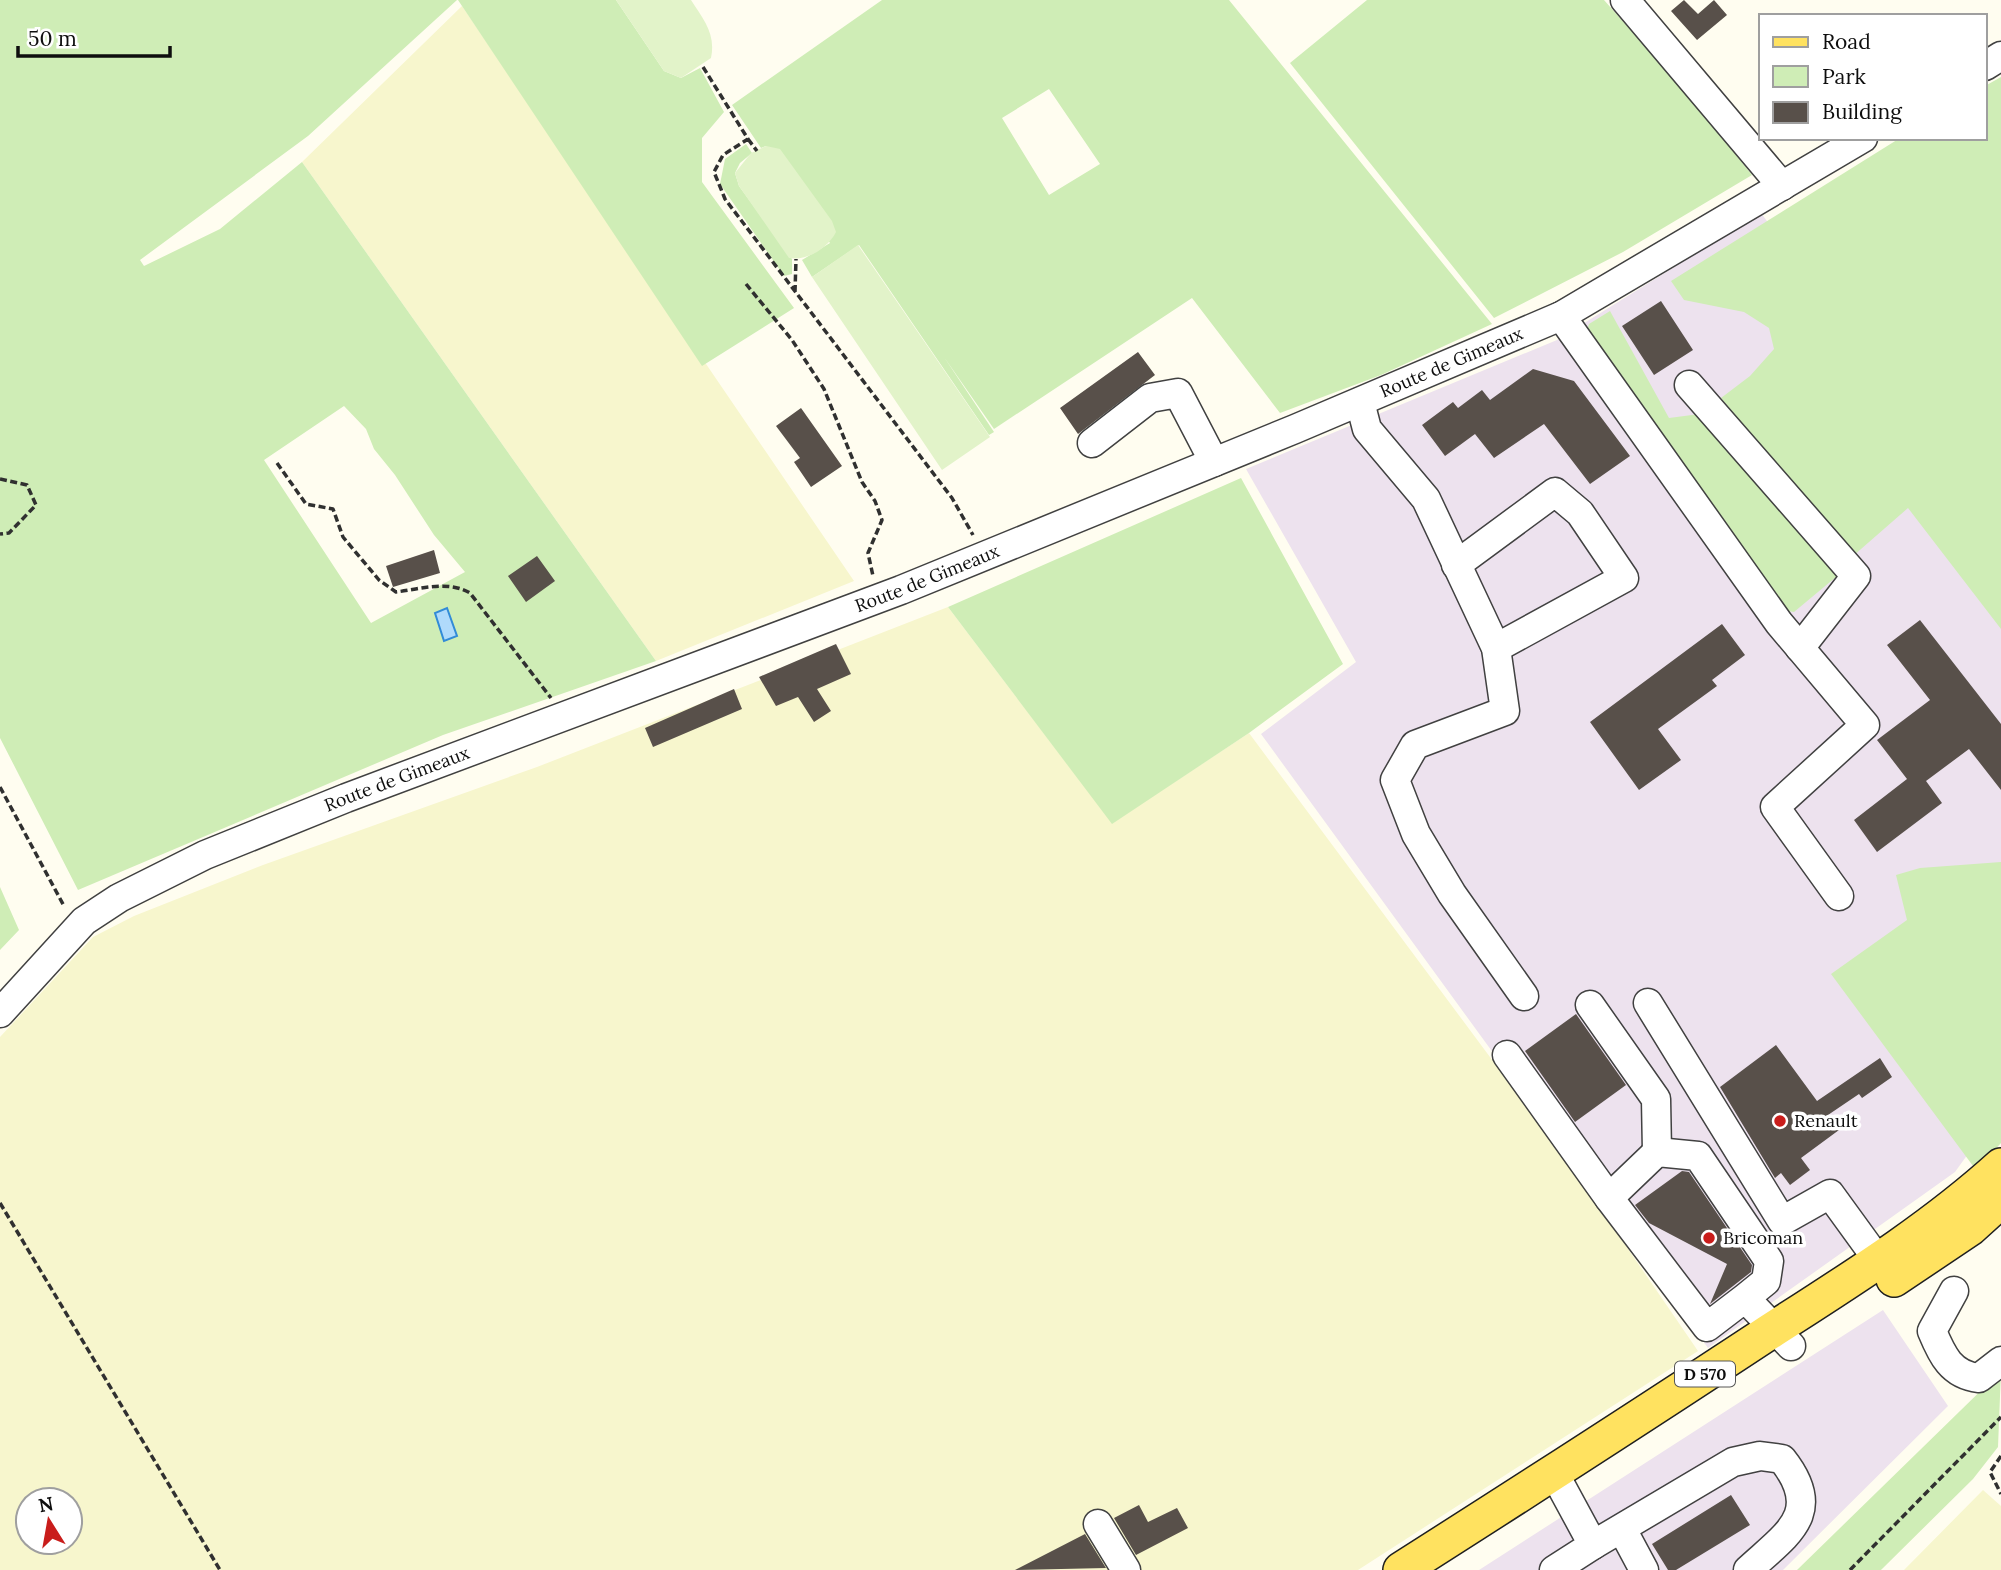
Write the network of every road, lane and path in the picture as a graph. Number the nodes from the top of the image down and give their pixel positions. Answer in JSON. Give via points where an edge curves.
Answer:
{"nodes":[{"id":1,"x":1625,"y":0,"type":"edge"},
{"id":2,"x":703,"y":66,"type":"dead end"},
{"id":3,"x":748,"y":139,"type":"junction"},
{"id":4,"x":1860,"y":140,"type":"edge"},
{"id":5,"x":757,"y":150,"type":"dead end"},
{"id":6,"x":1782,"y":186,"type":"junction"},
{"id":7,"x":796,"y":259,"type":"dead end"},
{"id":8,"x":746,"y":284,"type":"dead end"},
{"id":9,"x":794,"y":293,"type":"junction"},
{"id":10,"x":1561,"y":316,"type":"junction"},
{"id":11,"x":1689,"y":385,"type":"dead end"},
{"id":12,"x":1360,"y":402,"type":"junction"},
{"id":13,"x":1092,"y":443,"type":"dead end"},
{"id":14,"x":1214,"y":462,"type":"junction"},
{"id":15,"x":277,"y":463,"type":"dead end"},
{"id":16,"x":0,"y":479,"type":"edge"},
{"id":17,"x":0,"y":534,"type":"edge"},
{"id":18,"x":984,"y":556,"type":"junction"},
{"id":19,"x":1456,"y":565,"type":"junction"},
{"id":20,"x":879,"y":599,"type":"junction"},
{"id":21,"x":1496,"y":648,"type":"junction"},
{"id":22,"x":1800,"y":648,"type":"junction"},
{"id":23,"x":565,"y":716,"type":"junction"},
{"id":24,"x":0,"y":787,"type":"edge"},
{"id":25,"x":1839,"y":896,"type":"dead end"},
{"id":26,"x":77,"y":929,"type":"junction"},
{"id":27,"x":1524,"y":996,"type":"dead end"},
{"id":28,"x":1648,"y":1003,"type":"dead end"},
{"id":29,"x":1590,"y":1005,"type":"dead end"},
{"id":30,"x":0,"y":1013,"type":"edge"},
{"id":31,"x":1507,"y":1055,"type":"dead end"},
{"id":32,"x":1657,"y":1152,"type":"junction"},
{"id":33,"x":2001,"y":1166,"type":"edge"},
{"id":34,"x":1609,"y":1198,"type":"junction"},
{"id":35,"x":2001,"y":1200,"type":"edge"},
{"id":36,"x":0,"y":1203,"type":"edge"},
{"id":37,"x":1885,"y":1270,"type":"junction"},
{"id":38,"x":1954,"y":1291,"type":"dead end"},
{"id":39,"x":1745,"y":1298,"type":"junction"},
{"id":40,"x":1783,"y":1337,"type":"junction"},
{"id":41,"x":2001,"y":1361,"type":"edge"},
{"id":42,"x":2001,"y":1417,"type":"edge"},
{"id":43,"x":2001,"y":1457,"type":"edge"},
{"id":44,"x":1560,"y":1483,"type":"junction"},
{"id":45,"x":2001,"y":1494,"type":"edge"},
{"id":46,"x":1098,"y":1524,"type":"dead end"},
{"id":47,"x":1622,"y":1529,"type":"junction"},
{"id":48,"x":1593,"y":1545,"type":"junction"},
{"id":49,"x":220,"y":1570,"type":"edge"},
{"id":50,"x":1126,"y":1570,"type":"edge"},
{"id":51,"x":1401,"y":1570,"type":"edge"},
{"id":52,"x":1444,"y":1570,"type":"edge"},
{"id":53,"x":1554,"y":1570,"type":"edge"},
{"id":54,"x":1644,"y":1570,"type":"edge"},
{"id":55,"x":1748,"y":1570,"type":"edge"},
{"id":56,"x":1850,"y":1570,"type":"edge"}],
"edges":[{"from":1,"to":6,"type":"street"},
{"from":2,"to":3,"type":"path"},
{"from":3,"to":5,"type":"path"},
{"from":3,"to":9,"type":"path","via":[[723,155],[714,172],[716,182]]},
{"from":4,"to":6,"type":"street","name":"Route de Gimeaux"},
{"from":6,"to":10,"type":"street","name":"Route de Gimeaux"},
{"from":7,"to":9,"type":"path"},
{"from":8,"to":20,"type":"path","via":[[792,340],[824,389],[862,482],[876,501],[882,520],[867,553]]},
{"from":9,"to":18,"type":"path","via":[[952,498]]},
{"from":10,"to":12,"type":"street","name":"Route de Gimeaux"},
{"from":10,"to":22,"type":"street"},
{"from":11,"to":22,"type":"street","via":[[1856,576]]},
{"from":12,"to":14,"type":"street","name":"Route de Gimeaux"},
{"from":12,"to":19,"type":"street","via":[[1367,429],[1426,499]]},
{"from":13,"to":14,"type":"street","via":[[1150,398],[1178,393]]},
{"from":14,"to":18,"type":"street","name":"Route de Gimeaux"},
{"from":15,"to":23,"type":"path","via":[[306,504],[333,509],[343,537],[379,580],[396,592],[458,586],[470,593]]},
{"from":16,"to":17,"type":"path","via":[[27,485],[36,505],[9,533]]},
{"from":18,"to":20,"type":"street","name":"Route de Gimeaux"},
{"from":19,"to":21,"type":"street"},
{"from":19,"to":21,"type":"street","via":[[1555,492],[1580,513],[1624,578]]},
{"from":20,"to":23,"type":"street","name":"Route de Gimeaux"},
{"from":21,"to":27,"type":"street","via":[[1505,711],[1415,745],[1395,780],[1416,834]]},
{"from":22,"to":25,"type":"street","via":[[1865,725],[1775,807]]},
{"from":23,"to":26,"type":"street","name":"Route de Gimeaux","via":[[205,855],[119,898]]},
{"from":24,"to":26,"type":"path"},
{"from":26,"to":30,"type":"street","name":"Route de Gimeaux"},
{"from":28,"to":37,"type":"street","via":[[1782,1221],[1830,1194]]},
{"from":29,"to":32,"type":"street","via":[[1656,1099]]},
{"from":31,"to":34,"type":"street"},
{"from":32,"to":34,"type":"street"},
{"from":32,"to":39,"type":"street","via":[[1698,1156],[1769,1261],[1766,1281]]},
{"from":33,"to":37,"type":"main road","number":"D 570"},
{"from":34,"to":39,"type":"street","via":[[1707,1327]]},
{"from":35,"to":37,"type":"main road","number":"D 570","via":[[1970,1228]]},
{"from":36,"to":49,"type":"path"},
{"from":37,"to":40,"type":"main road","number":"D 570"},
{"from":38,"to":41,"type":"street","via":[[1932,1331],[1944,1359],[1963,1376],[1979,1378]]},
{"from":39,"to":40,"type":"street"},
{"from":40,"to":44,"type":"main road","number":"D 570"},
{"from":42,"to":56,"type":"path"},
{"from":43,"to":45,"type":"path","via":[[1990,1472]]},
{"from":44,"to":48,"type":"street"},
{"from":44,"to":51,"type":"main road","number":"D 570"},
{"from":44,"to":52,"type":"main road","number":"D 570"},
{"from":46,"to":50,"type":"street"},
{"from":47,"to":48,"type":"street"},
{"from":47,"to":54,"type":"street"},
{"from":47,"to":55,"type":"street","via":[[1733,1462],[1760,1455],[1782,1459],[1795,1476],[1801,1498],[1796,1526]]},
{"from":48,"to":53,"type":"street"}]}
